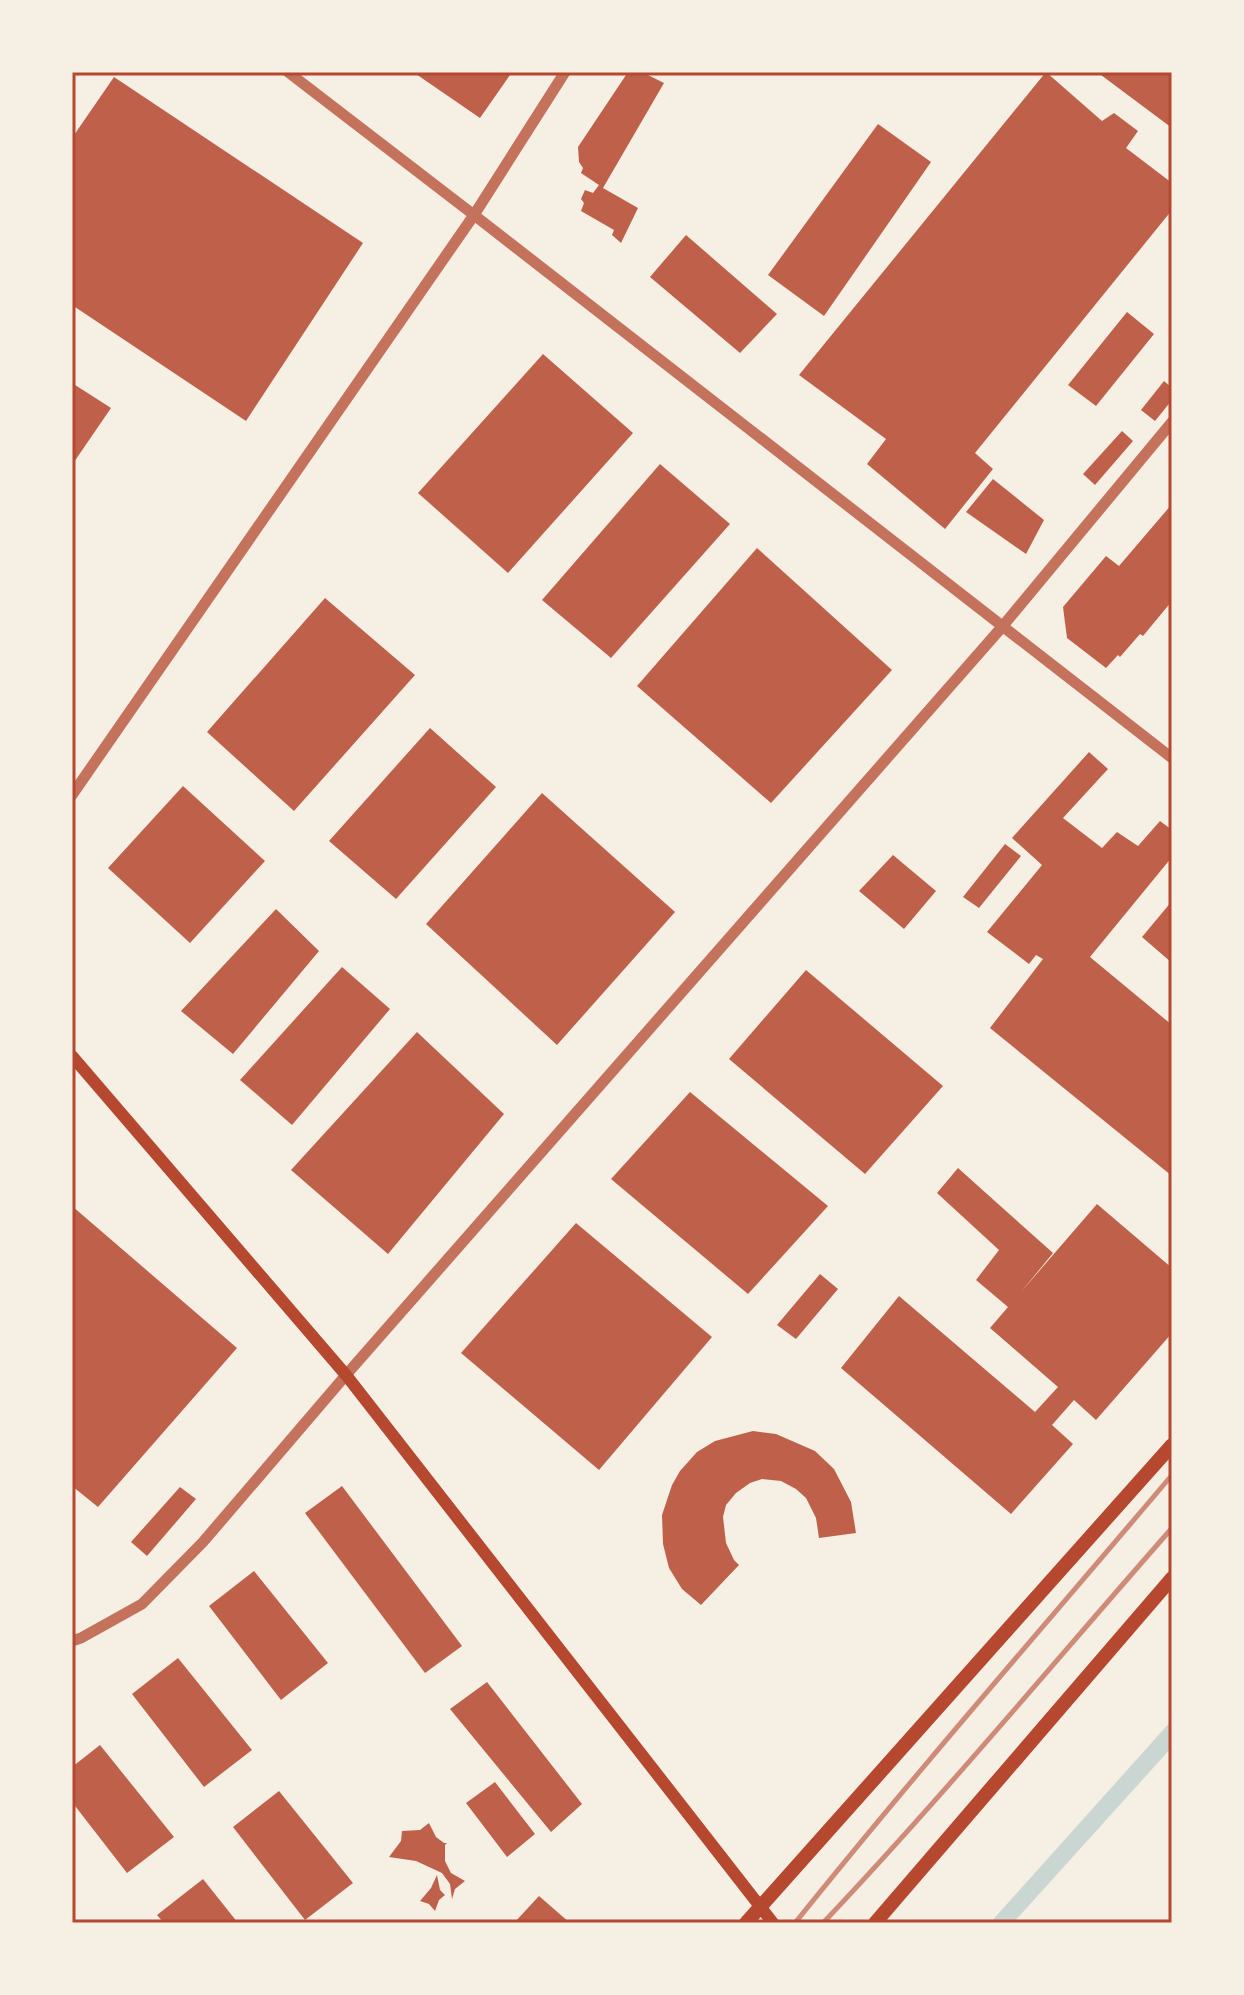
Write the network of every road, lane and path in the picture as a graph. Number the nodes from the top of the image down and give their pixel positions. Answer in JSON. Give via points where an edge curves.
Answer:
{"nodes":[{"id":1,"x":288,"y":72,"type":"edge"},
{"id":2,"x":565,"y":72,"type":"edge"},
{"id":3,"x":474,"y":215,"type":"junction"},
{"id":4,"x":1172,"y":422,"type":"edge"},
{"id":5,"x":1002,"y":627,"type":"junction"},
{"id":6,"x":1172,"y":758,"type":"edge"},
{"id":7,"x":72,"y":795,"type":"edge"},
{"id":8,"x":72,"y":1056,"type":"edge"},
{"id":9,"x":346,"y":1375,"type":"junction"},
{"id":10,"x":1172,"y":1445,"type":"edge"},
{"id":11,"x":1172,"y":1578,"type":"edge"},
{"id":12,"x":72,"y":1641,"type":"edge"},
{"id":13,"x":760,"y":1906,"type":"junction"},
{"id":14,"x":746,"y":1923,"type":"edge"},
{"id":15,"x":773,"y":1923,"type":"edge"},
{"id":16,"x":875,"y":1923,"type":"edge"}],
"edges":[{"from":1,"to":3,"type":"street"},
{"from":2,"to":3,"type":"street"},
{"from":3,"to":5,"type":"street"},
{"from":3,"to":7,"type":"street"},
{"from":4,"to":5,"type":"street"},
{"from":5,"to":6,"type":"street"},
{"from":5,"to":9,"type":"street"},
{"from":8,"to":9,"type":"main road"},
{"from":9,"to":12,"type":"street","via":[[203,1542],[142,1604]]},
{"from":9,"to":13,"type":"main road"},
{"from":10,"to":13,"type":"main road"},
{"from":11,"to":16,"type":"main road"},
{"from":13,"to":14,"type":"main road"},
{"from":13,"to":15,"type":"main road"}]}
